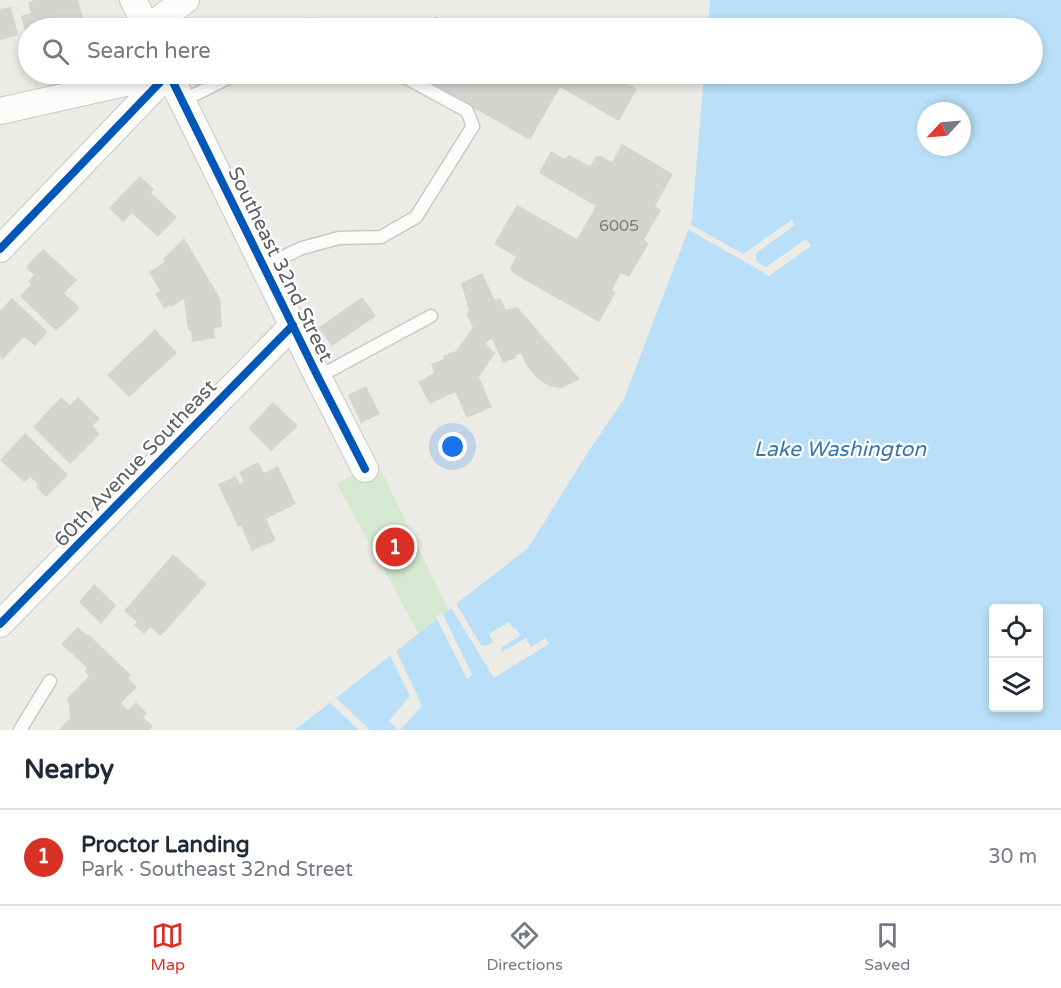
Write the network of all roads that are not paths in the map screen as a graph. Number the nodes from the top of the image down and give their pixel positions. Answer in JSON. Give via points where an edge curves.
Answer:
{"nodes":[{"id":1,"x":133,"y":0,"type":"edge"},
{"id":2,"x":186,"y":0,"type":"edge"},
{"id":3,"x":142,"y":18,"type":"edge"},
{"id":4,"x":161,"y":18,"type":"edge"},
{"id":5,"x":123,"y":84,"type":"edge"},
{"id":6,"x":158,"y":84,"type":"edge"},
{"id":7,"x":173,"y":84,"type":"edge"},
{"id":8,"x":216,"y":84,"type":"edge"},
{"id":9,"x":417,"y":84,"type":"edge"},
{"id":10,"x":182,"y":101,"type":"junction"},
{"id":11,"x":0,"y":111,"type":"edge"},
{"id":12,"x":0,"y":249,"type":"edge"},
{"id":13,"x":264,"y":266,"type":"junction"},
{"id":14,"x":431,"y":316,"type":"dead end"},
{"id":15,"x":293,"y":325,"type":"junction"},
{"id":16,"x":318,"y":377,"type":"junction"},
{"id":17,"x":365,"y":469,"type":"dead end"},
{"id":18,"x":0,"y":624,"type":"edge"},
{"id":19,"x":50,"y":681,"type":"dead end"},
{"id":20,"x":20,"y":730,"type":"edge"}],
"edges":[{"from":1,"to":3,"type":"street"},
{"from":2,"to":4,"type":"street"},
{"from":5,"to":11,"type":"street"},
{"from":6,"to":12,"type":"street"},
{"from":7,"to":10,"type":"street","name":"Southeast 32nd Street"},
{"from":8,"to":10,"type":"lane"},
{"from":9,"to":13,"type":"lane","via":[[467,111],[473,126],[416,217],[381,237],[339,238]]},
{"from":10,"to":13,"type":"street","name":"Southeast 32nd Street"},
{"from":13,"to":15,"type":"street","name":"Southeast 32nd Street"},
{"from":14,"to":16,"type":"lane"},
{"from":15,"to":16,"type":"street","name":"Southeast 32nd Street"},
{"from":15,"to":18,"type":"street","name":"60th Avenue Southeast"},
{"from":16,"to":17,"type":"street","name":"Southeast 32nd Street"},
{"from":19,"to":20,"type":"lane"}]}
